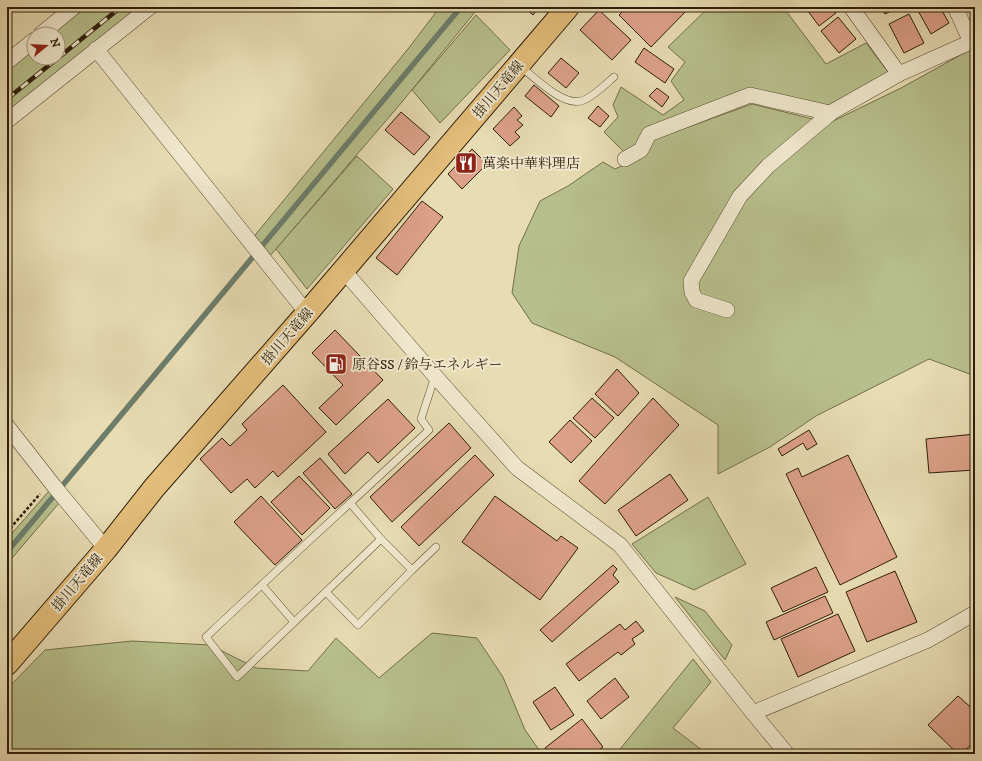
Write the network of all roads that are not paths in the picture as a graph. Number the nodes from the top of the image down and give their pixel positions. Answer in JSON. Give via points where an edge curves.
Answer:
{"nodes":[{"id":1,"x":74,"y":7,"type":"edge"},
{"id":2,"x":150,"y":7,"type":"edge"},
{"id":3,"x":568,"y":7,"type":"edge"},
{"id":4,"x":851,"y":7,"type":"edge"},
{"id":5,"x":955,"y":7,"type":"edge"},
{"id":6,"x":51,"y":26,"type":"edge"},
{"id":7,"x":973,"y":41,"type":"edge"},
{"id":8,"x":26,"y":47,"type":"edge"},
{"id":9,"x":96,"y":49,"type":"junction"},
{"id":10,"x":7,"y":62,"type":"edge"},
{"id":11,"x":519,"y":64,"type":"junction"},
{"id":12,"x":898,"y":74,"type":"junction"},
{"id":13,"x":614,"y":77,"type":"dead end"},
{"id":14,"x":832,"y":112,"type":"junction"},
{"id":15,"x":7,"y":121,"type":"edge"},
{"id":16,"x":625,"y":159,"type":"dead end"},
{"id":17,"x":342,"y":272,"type":"junction"},
{"id":18,"x":727,"y":310,"type":"dead end"},
{"id":19,"x":307,"y":313,"type":"junction"},
{"id":20,"x":435,"y":376,"type":"junction"},
{"id":21,"x":7,"y":426,"type":"edge"},
{"id":22,"x":350,"y":503,"type":"junction"},
{"id":23,"x":381,"y":539,"type":"junction"},
{"id":24,"x":436,"y":547,"type":"dead end"},
{"id":25,"x":106,"y":549,"type":"junction"},
{"id":26,"x":412,"y":570,"type":"junction"},
{"id":27,"x":262,"y":585,"type":"junction"},
{"id":28,"x":326,"y":592,"type":"junction"},
{"id":29,"x":975,"y":613,"type":"edge"},
{"id":30,"x":294,"y":622,"type":"junction"},
{"id":31,"x":7,"y":664,"type":"edge"},
{"id":32,"x":753,"y":713,"type":"junction"},
{"id":33,"x":787,"y":754,"type":"edge"}],
"edges":[{"from":1,"to":6,"type":"street"},
{"from":2,"to":9,"type":"street"},
{"from":3,"to":11,"type":"main road","name":"掛川天竜線"},
{"from":4,"to":12,"type":"street"},
{"from":5,"to":7,"type":"street"},
{"from":7,"to":12,"type":"street"},
{"from":8,"to":10,"type":"street"},
{"from":9,"to":15,"type":"street"},
{"from":9,"to":19,"type":"street"},
{"from":11,"to":13,"type":"lane","via":[[561,98],[571,102],[583,101]]},
{"from":11,"to":17,"type":"main road","name":"掛川天竜線"},
{"from":12,"to":14,"type":"street"},
{"from":14,"to":16,"type":"street","via":[[830,114],[750,95],[649,134],[641,150]]},
{"from":14,"to":18,"type":"street","via":[[768,166],[740,196],[691,281],[696,300]]},
{"from":17,"to":19,"type":"main road","name":"掛川天竜線"},
{"from":17,"to":20,"type":"street","via":[[351,279]]},
{"from":19,"to":25,"type":"main road","name":"掛川天竜線","via":[[154,488]]},
{"from":20,"to":22,"type":"lane","via":[[421,419],[429,430]]},
{"from":20,"to":32,"type":"street","via":[[517,468],[620,545]]},
{"from":21,"to":25,"type":"street"},
{"from":22,"to":23,"type":"lane"},
{"from":22,"to":27,"type":"lane"},
{"from":23,"to":26,"type":"lane"},
{"from":23,"to":28,"type":"lane"},
{"from":24,"to":26,"type":"lane"},
{"from":25,"to":31,"type":"main road","name":"掛川天竜線"},
{"from":26,"to":28,"type":"lane","via":[[358,625]]},
{"from":27,"to":30,"type":"lane"},
{"from":27,"to":30,"type":"lane","via":[[206,637],[237,677]]},
{"from":28,"to":30,"type":"lane"},
{"from":29,"to":32,"type":"street","via":[[928,640]]},
{"from":32,"to":33,"type":"street"}]}
